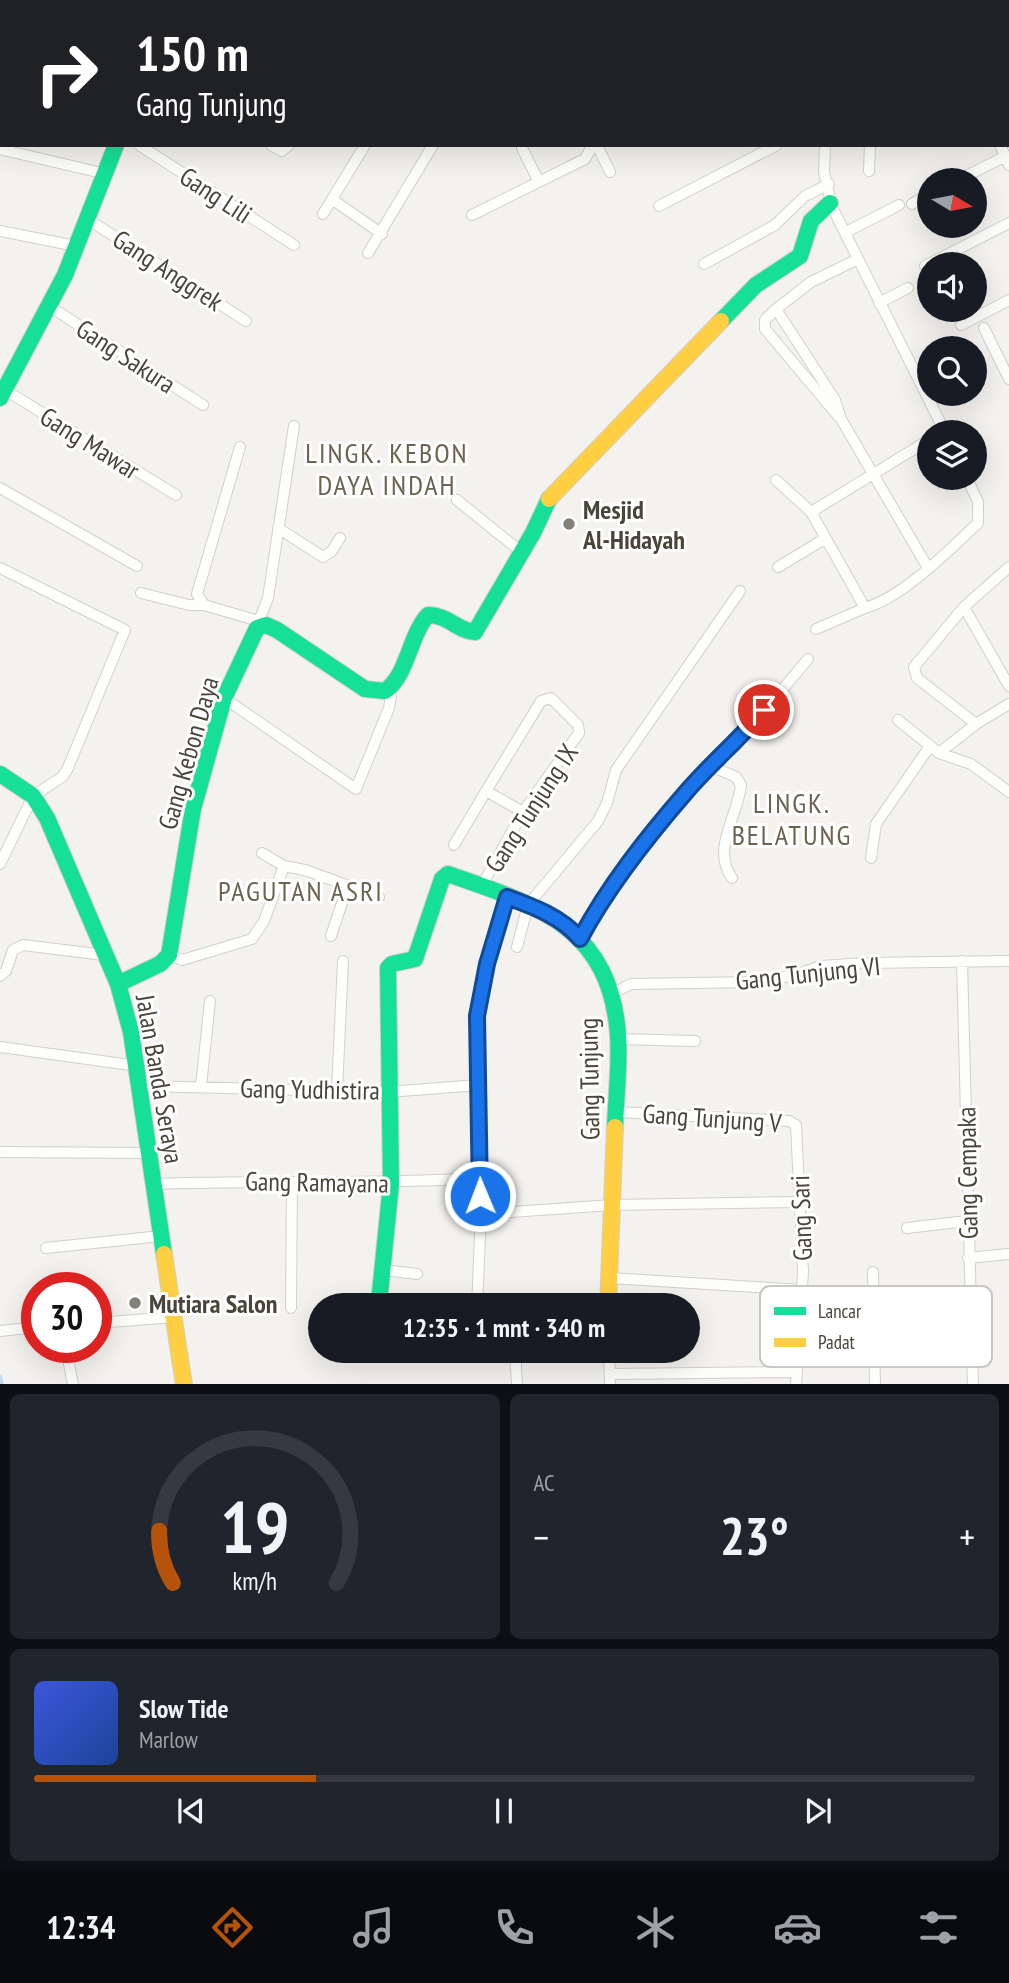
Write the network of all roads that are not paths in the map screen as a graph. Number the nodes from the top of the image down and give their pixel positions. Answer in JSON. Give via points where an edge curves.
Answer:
{"nodes":[{"id":1,"x":115,"y":147,"type":"edge"},
{"id":2,"x":142,"y":147,"type":"edge"},
{"id":3,"x":364,"y":147,"type":"edge"},
{"id":4,"x":432,"y":147,"type":"edge"},
{"id":5,"x":594,"y":147,"type":"edge"},
{"id":6,"x":596,"y":147,"type":"edge"},
{"id":7,"x":773,"y":147,"type":"edge"},
{"id":8,"x":825,"y":147,"type":"edge"},
{"id":9,"x":870,"y":147,"type":"edge"},
{"id":10,"x":522,"y":148,"type":"dead end"},
{"id":11,"x":0,"y":149,"type":"edge"},
{"id":12,"x":1007,"y":161,"type":"edge"},
{"id":13,"x":987,"y":169,"type":"edge"},
{"id":14,"x":869,"y":170,"type":"dead end"},
{"id":15,"x":610,"y":172,"type":"dead end"},
{"id":16,"x":106,"y":174,"type":"junction"},
{"id":17,"x":539,"y":182,"type":"junction"},
{"id":18,"x":828,"y":184,"type":"junction"},
{"id":19,"x":333,"y":200,"type":"junction"},
{"id":20,"x":917,"y":201,"type":"edge"},
{"id":21,"x":830,"y":203,"type":"junction"},
{"id":22,"x":912,"y":204,"type":"dead end"},
{"id":23,"x":659,"y":205,"type":"dead end"},
{"id":24,"x":899,"y":205,"type":"dead end"},
{"id":25,"x":323,"y":214,"type":"dead end"},
{"id":26,"x":472,"y":215,"type":"dead end"},
{"id":27,"x":89,"y":220,"type":"junction"},
{"id":28,"x":1009,"y":223,"type":"edge"},
{"id":29,"x":0,"y":231,"type":"edge"},
{"id":30,"x":846,"y":232,"type":"junction"},
{"id":31,"x":382,"y":234,"type":"junction"},
{"id":32,"x":294,"y":245,"type":"dead end"},
{"id":33,"x":75,"y":246,"type":"junction"},
{"id":34,"x":953,"y":252,"type":"edge"},
{"id":35,"x":368,"y":253,"type":"dead end"},
{"id":36,"x":858,"y":259,"type":"junction"},
{"id":37,"x":704,"y":264,"type":"dead end"},
{"id":38,"x":908,"y":288,"type":"dead end"},
{"id":39,"x":1009,"y":300,"type":"edge"},
{"id":40,"x":879,"y":303,"type":"junction"},
{"id":41,"x":49,"y":306,"type":"junction"},
{"id":42,"x":776,"y":309,"type":"junction"},
{"id":43,"x":246,"y":321,"type":"dead end"},
{"id":44,"x":961,"y":325,"type":"dead end"},
{"id":45,"x":984,"y":328,"type":"dead end"},
{"id":46,"x":808,"y":355,"type":"junction"},
{"id":47,"x":794,"y":364,"type":"junction"},
{"id":48,"x":1009,"y":379,"type":"edge"},
{"id":49,"x":3,"y":394,"type":"edge"},
{"id":50,"x":203,"y":405,"type":"dead end"},
{"id":51,"x":841,"y":419,"type":"junction"},
{"id":52,"x":938,"y":420,"type":"edge"},
{"id":53,"x":294,"y":426,"type":"dead end"},
{"id":54,"x":240,"y":447,"type":"dead end"},
{"id":55,"x":917,"y":447,"type":"edge"},
{"id":56,"x":874,"y":471,"type":"junction"},
{"id":57,"x":776,"y":480,"type":"dead end"},
{"id":58,"x":0,"y":488,"type":"edge"},
{"id":59,"x":972,"y":490,"type":"edge"},
{"id":60,"x":176,"y":495,"type":"dead end"},
{"id":61,"x":457,"y":500,"type":"dead end"},
{"id":62,"x":811,"y":512,"type":"junction"},
{"id":63,"x":278,"y":528,"type":"junction"},
{"id":64,"x":340,"y":538,"type":"dead end"},
{"id":65,"x":823,"y":540,"type":"junction"},
{"id":66,"x":520,"y":551,"type":"junction"},
{"id":67,"x":137,"y":566,"type":"dead end"},
{"id":68,"x":778,"y":567,"type":"dead end"},
{"id":69,"x":0,"y":568,"type":"edge"},
{"id":70,"x":928,"y":568,"type":"junction"},
{"id":71,"x":1009,"y":568,"type":"edge"},
{"id":72,"x":740,"y":591,"type":"dead end"},
{"id":73,"x":141,"y":593,"type":"dead end"},
{"id":74,"x":204,"y":605,"type":"junction"},
{"id":75,"x":964,"y":607,"type":"junction"},
{"id":76,"x":865,"y":608,"type":"junction"},
{"id":77,"x":261,"y":623,"type":"junction"},
{"id":78,"x":816,"y":629,"type":"dead end"},
{"id":79,"x":808,"y":659,"type":"dead end"},
{"id":80,"x":1009,"y":686,"type":"edge"},
{"id":81,"x":387,"y":690,"type":"junction"},
{"id":82,"x":224,"y":698,"type":"junction"},
{"id":83,"x":1009,"y":704,"type":"edge"},
{"id":84,"x":898,"y":720,"type":"dead end"},
{"id":85,"x":976,"y":724,"type":"junction"},
{"id":86,"x":935,"y":749,"type":"junction"},
{"id":87,"x":711,"y":766,"type":"junction"},
{"id":88,"x":0,"y":774,"type":"edge"},
{"id":89,"x":486,"y":791,"type":"junction"},
{"id":90,"x":1009,"y":792,"type":"edge"},
{"id":91,"x":33,"y":796,"type":"junction"},
{"id":92,"x":523,"y":812,"type":"junction"},
{"id":93,"x":454,"y":845,"type":"dead end"},
{"id":94,"x":262,"y":853,"type":"dead end"},
{"id":95,"x":872,"y":858,"type":"dead end"},
{"id":96,"x":0,"y":864,"type":"edge"},
{"id":97,"x":284,"y":866,"type":"junction"},
{"id":98,"x":732,"y":878,"type":"dead end"},
{"id":99,"x":348,"y":885,"type":"junction"},
{"id":100,"x":477,"y":885,"type":"junction"},
{"id":101,"x":379,"y":897,"type":"dead end"},
{"id":102,"x":507,"y":897,"type":"junction"},
{"id":103,"x":528,"y":905,"type":"junction"},
{"id":104,"x":331,"y":936,"type":"dead end"},
{"id":105,"x":580,"y":939,"type":"junction"},
{"id":106,"x":517,"y":947,"type":"dead end"},
{"id":107,"x":104,"y":955,"type":"junction"},
{"id":108,"x":169,"y":955,"type":"junction"},
{"id":109,"x":343,"y":961,"type":"dead end"},
{"id":110,"x":962,"y":961,"type":"junction"},
{"id":111,"x":1009,"y":961,"type":"edge"},
{"id":112,"x":0,"y":976,"type":"edge"},
{"id":113,"x":118,"y":984,"type":"junction"},
{"id":114,"x":609,"y":995,"type":"junction"},
{"id":115,"x":210,"y":1001,"type":"dead end"},
{"id":116,"x":618,"y":1039,"type":"junction"},
{"id":117,"x":695,"y":1041,"type":"dead end"},
{"id":118,"x":0,"y":1047,"type":"edge"},
{"id":119,"x":138,"y":1066,"type":"junction"},
{"id":120,"x":479,"y":1085,"type":"junction"},
{"id":121,"x":140,"y":1086,"type":"junction"},
{"id":122,"x":201,"y":1086,"type":"junction"},
{"id":123,"x":337,"y":1091,"type":"junction"},
{"id":124,"x":387,"y":1092,"type":"junction"},
{"id":125,"x":617,"y":1112,"type":"junction"},
{"id":126,"x":798,"y":1135,"type":"joint"},
{"id":127,"x":0,"y":1152,"type":"edge"},
{"id":128,"x":148,"y":1153,"type":"junction"},
{"id":129,"x":479,"y":1178,"type":"junction"},
{"id":130,"x":292,"y":1183,"type":"junction"},
{"id":131,"x":154,"y":1184,"type":"junction"},
{"id":132,"x":391,"y":1184,"type":"junction"},
{"id":133,"x":799,"y":1202,"type":"junction"},
{"id":134,"x":612,"y":1205,"type":"junction"},
{"id":135,"x":481,"y":1214,"type":"junction"},
{"id":136,"x":967,"y":1221,"type":"junction"},
{"id":137,"x":907,"y":1228,"type":"dead end"},
{"id":138,"x":161,"y":1236,"type":"junction"},
{"id":139,"x":46,"y":1248,"type":"dead end"},
{"id":140,"x":1009,"y":1254,"type":"edge"},
{"id":141,"x":968,"y":1258,"type":"junction"},
{"id":142,"x":384,"y":1270,"type":"junction"},
{"id":143,"x":873,"y":1272,"type":"dead end"},
{"id":144,"x":417,"y":1274,"type":"dead end"},
{"id":145,"x":609,"y":1278,"type":"junction"},
{"id":146,"x":803,"y":1286,"type":"edge"},
{"id":147,"x":873,"y":1286,"type":"edge"},
{"id":148,"x":969,"y":1286,"type":"edge"},
{"id":149,"x":760,"y":1287,"type":"edge"},
{"id":150,"x":381,"y":1293,"type":"edge"},
{"id":151,"x":478,"y":1293,"type":"edge"},
{"id":152,"x":608,"y":1293,"type":"edge"},
{"id":153,"x":291,"y":1308,"type":"dead end"},
{"id":154,"x":175,"y":1317,"type":"junction"},
{"id":155,"x":112,"y":1322,"type":"edge"},
{"id":156,"x":21,"y":1329,"type":"edge"},
{"id":157,"x":0,"y":1331,"type":"edge"},
{"id":158,"x":69,"y":1363,"type":"edge"},
{"id":159,"x":516,"y":1363,"type":"edge"},
{"id":160,"x":796,"y":1367,"type":"edge"},
{"id":161,"x":796,"y":1372,"type":"junction"},
{"id":162,"x":610,"y":1379,"type":"edge"},
{"id":163,"x":73,"y":1384,"type":"edge"},
{"id":164,"x":184,"y":1384,"type":"edge"},
{"id":165,"x":517,"y":1384,"type":"edge"},
{"id":166,"x":796,"y":1384,"type":"edge"}],
"edges":[{"from":1,"to":16,"type":"street"},
{"from":2,"to":32,"type":"street","name":"Gang Lili"},
{"from":3,"to":19,"type":"street"},
{"from":4,"to":31,"type":"street"},
{"from":5,"to":17,"type":"street","via":[[585,159]]},
{"from":6,"to":15,"type":"street"},
{"from":7,"to":23,"type":"street"},
{"from":8,"to":18,"type":"street"},
{"from":9,"to":14,"type":"street"},
{"from":10,"to":17,"type":"street"},
{"from":11,"to":16,"type":"street"},
{"from":12,"to":13,"type":"street"},
{"from":16,"to":27,"type":"street"},
{"from":17,"to":26,"type":"street"},
{"from":18,"to":21,"type":"street"},
{"from":18,"to":37,"type":"street","via":[[805,196],[775,225]]},
{"from":19,"to":25,"type":"street"},
{"from":19,"to":31,"type":"street"},
{"from":20,"to":22,"type":"street"},
{"from":21,"to":30,"type":"street"},
{"from":21,"to":66,"type":"street","via":[[811,221],[800,256],[756,285],[549,498]]},
{"from":24,"to":30,"type":"street"},
{"from":27,"to":33,"type":"street"},
{"from":27,"to":43,"type":"street","name":"Gang Anggrek"},
{"from":28,"to":34,"type":"street"},
{"from":29,"to":33,"type":"street"},
{"from":30,"to":36,"type":"street"},
{"from":31,"to":35,"type":"street"},
{"from":33,"to":41,"type":"street"},
{"from":36,"to":40,"type":"street"},
{"from":36,"to":42,"type":"street","via":[[811,282]]},
{"from":38,"to":40,"type":"street"},
{"from":39,"to":44,"type":"street"},
{"from":40,"to":52,"type":"street"},
{"from":41,"to":49,"type":"street"},
{"from":41,"to":50,"type":"street","name":"Gang Sakura"},
{"from":42,"to":46,"type":"street"},
{"from":42,"to":47,"type":"street","via":[[764,326]]},
{"from":45,"to":48,"type":"street"},
{"from":46,"to":47,"type":"street"},
{"from":46,"to":51,"type":"street"},
{"from":47,"to":51,"type":"street"},
{"from":49,"to":60,"type":"street","name":"Gang Mawar"},
{"from":51,"to":56,"type":"street"},
{"from":53,"to":63,"type":"street"},
{"from":54,"to":74,"type":"street","via":[[199,584],[197,594]]},
{"from":55,"to":56,"type":"street"},
{"from":56,"to":62,"type":"street"},
{"from":56,"to":70,"type":"street"},
{"from":57,"to":62,"type":"street"},
{"from":58,"to":67,"type":"street"},
{"from":59,"to":70,"type":"street","via":[[979,520]]},
{"from":61,"to":66,"type":"street"},
{"from":62,"to":65,"type":"street"},
{"from":63,"to":64,"type":"street","via":[[323,557]]},
{"from":63,"to":77,"type":"street"},
{"from":65,"to":68,"type":"street"},
{"from":65,"to":76,"type":"street"},
{"from":66,"to":81,"type":"street","via":[[473,633],[441,615],[428,615]]},
{"from":69,"to":91,"type":"street","via":[[125,630],[67,770]]},
{"from":70,"to":76,"type":"street"},
{"from":71,"to":75,"type":"street"},
{"from":72,"to":103,"type":"street","via":[[616,770],[598,821]]},
{"from":73,"to":74,"type":"street"},
{"from":74,"to":77,"type":"street"},
{"from":75,"to":80,"type":"street"},
{"from":75,"to":85,"type":"street","via":[[916,662],[914,671]]},
{"from":76,"to":78,"type":"street"},
{"from":77,"to":81,"type":"street","via":[[368,690]]},
{"from":77,"to":82,"type":"street","name":"Gang Kebon Daya"},
{"from":79,"to":87,"type":"street","via":[[736,744]]},
{"from":81,"to":82,"type":"street","via":[[389,708],[356,789]]},
{"from":82,"to":108,"type":"street","name":"Gang Kebon Daya","via":[[193,809]]},
{"from":83,"to":85,"type":"street"},
{"from":84,"to":86,"type":"street"},
{"from":85,"to":86,"type":"street"},
{"from":86,"to":90,"type":"street","via":[[971,764]]},
{"from":86,"to":95,"type":"street","via":[[876,824]]},
{"from":87,"to":98,"type":"street","via":[[736,777],[741,785],[723,848]]},
{"from":87,"to":105,"type":"street","via":[[630,862]]},
{"from":88,"to":91,"type":"street","name":"Jalan Banda Seraya"},
{"from":89,"to":92,"type":"street"},
{"from":89,"to":92,"type":"street","name":"Gang Tunjung IX","via":[[542,700],[551,698],[577,723],[579,732]]},
{"from":89,"to":93,"type":"street"},
{"from":91,"to":96,"type":"street"},
{"from":91,"to":107,"type":"street","name":"Jalan Banda Seraya","via":[[57,840]]},
{"from":92,"to":100,"type":"street","name":"Gang Tunjung IX"},
{"from":94,"to":97,"type":"street"},
{"from":97,"to":99,"type":"street"},
{"from":97,"to":108,"type":"street","via":[[264,921],[251,939],[182,960]]},
{"from":99,"to":101,"type":"street"},
{"from":99,"to":104,"type":"street"},
{"from":100,"to":102,"type":"street","name":"Gang Tunjung"},
{"from":100,"to":124,"type":"street","name":"Gang Tunjung","via":[[445,875],[415,959],[392,964],[388,971]]},
{"from":102,"to":103,"type":"street","name":"Gang Tunjung"},
{"from":102,"to":120,"type":"street","via":[[479,1006]]},
{"from":103,"to":105,"type":"street","name":"Gang Tunjung"},
{"from":103,"to":106,"type":"street"},
{"from":105,"to":114,"type":"street","name":"Gang Tunjung"},
{"from":107,"to":112,"type":"street","via":[[23,945],[13,950]]},
{"from":107,"to":113,"type":"street","name":"Jalan Banda Seraya"},
{"from":108,"to":113,"type":"street"},
{"from":109,"to":123,"type":"street"},
{"from":110,"to":111,"type":"street","name":"Gang Tunjung VI"},
{"from":110,"to":114,"type":"street","name":"Gang Tunjung VI","via":[[821,966],[755,982],[631,984]]},
{"from":110,"to":136,"type":"street","name":"Gang Cempaka"},
{"from":113,"to":119,"type":"street","name":"Jalan Banda Seraya"},
{"from":114,"to":116,"type":"street","name":"Gang Tunjung"},
{"from":115,"to":122,"type":"street"},
{"from":116,"to":117,"type":"street"},
{"from":116,"to":125,"type":"street","name":"Gang Tunjung"},
{"from":118,"to":119,"type":"street"},
{"from":119,"to":121,"type":"street","name":"Jalan Banda Seraya"},
{"from":120,"to":124,"type":"street","name":"Gang Yudhistira"},
{"from":120,"to":129,"type":"street"},
{"from":121,"to":122,"type":"street","name":"Gang Yudhistira"},
{"from":121,"to":128,"type":"street","name":"Jalan Banda Seraya"},
{"from":122,"to":123,"type":"street","name":"Gang Yudhistira"},
{"from":123,"to":124,"type":"street","name":"Gang Yudhistira"},
{"from":124,"to":132,"type":"street"},
{"from":125,"to":126,"type":"street","name":"Gang Tunjung V","via":[[789,1121],[796,1125]]},
{"from":125,"to":134,"type":"street","name":"Gang Tunjung"},
{"from":126,"to":133,"type":"street","name":"Gang Sari"},
{"from":127,"to":128,"type":"street"},
{"from":128,"to":131,"type":"street","name":"Jalan Banda Seraya"},
{"from":129,"to":132,"type":"street","name":"Gang Ramayana"},
{"from":129,"to":135,"type":"street"},
{"from":130,"to":131,"type":"street","name":"Gang Ramayana"},
{"from":130,"to":132,"type":"street","name":"Gang Ramayana"},
{"from":130,"to":153,"type":"street"},
{"from":131,"to":138,"type":"street","name":"Jalan Banda Seraya"},
{"from":132,"to":142,"type":"street"},
{"from":133,"to":134,"type":"street"},
{"from":133,"to":146,"type":"street","name":"Gang Sari"},
{"from":134,"to":135,"type":"street"},
{"from":134,"to":145,"type":"street","name":"Gang Tunjung"},
{"from":135,"to":151,"type":"street"},
{"from":136,"to":137,"type":"street"},
{"from":136,"to":141,"type":"street","name":"Gang Cempaka"},
{"from":138,"to":139,"type":"street"},
{"from":138,"to":154,"type":"street","name":"Jalan Banda Seraya"},
{"from":140,"to":141,"type":"street"},
{"from":141,"to":148,"type":"street","name":"Gang Cempaka"},
{"from":142,"to":144,"type":"street"},
{"from":142,"to":150,"type":"street"},
{"from":143,"to":147,"type":"street"},
{"from":145,"to":149,"type":"street"},
{"from":145,"to":152,"type":"street","name":"Gang Tunjung"},
{"from":154,"to":155,"type":"street"},
{"from":154,"to":164,"type":"street","name":"Jalan Banda Seraya"},
{"from":156,"to":157,"type":"street"},
{"from":158,"to":163,"type":"street"},
{"from":159,"to":165,"type":"street"},
{"from":160,"to":161,"type":"street","name":"Gang Sari"},
{"from":161,"to":162,"type":"street"},
{"from":161,"to":166,"type":"street","name":"Gang Sari"}]}
